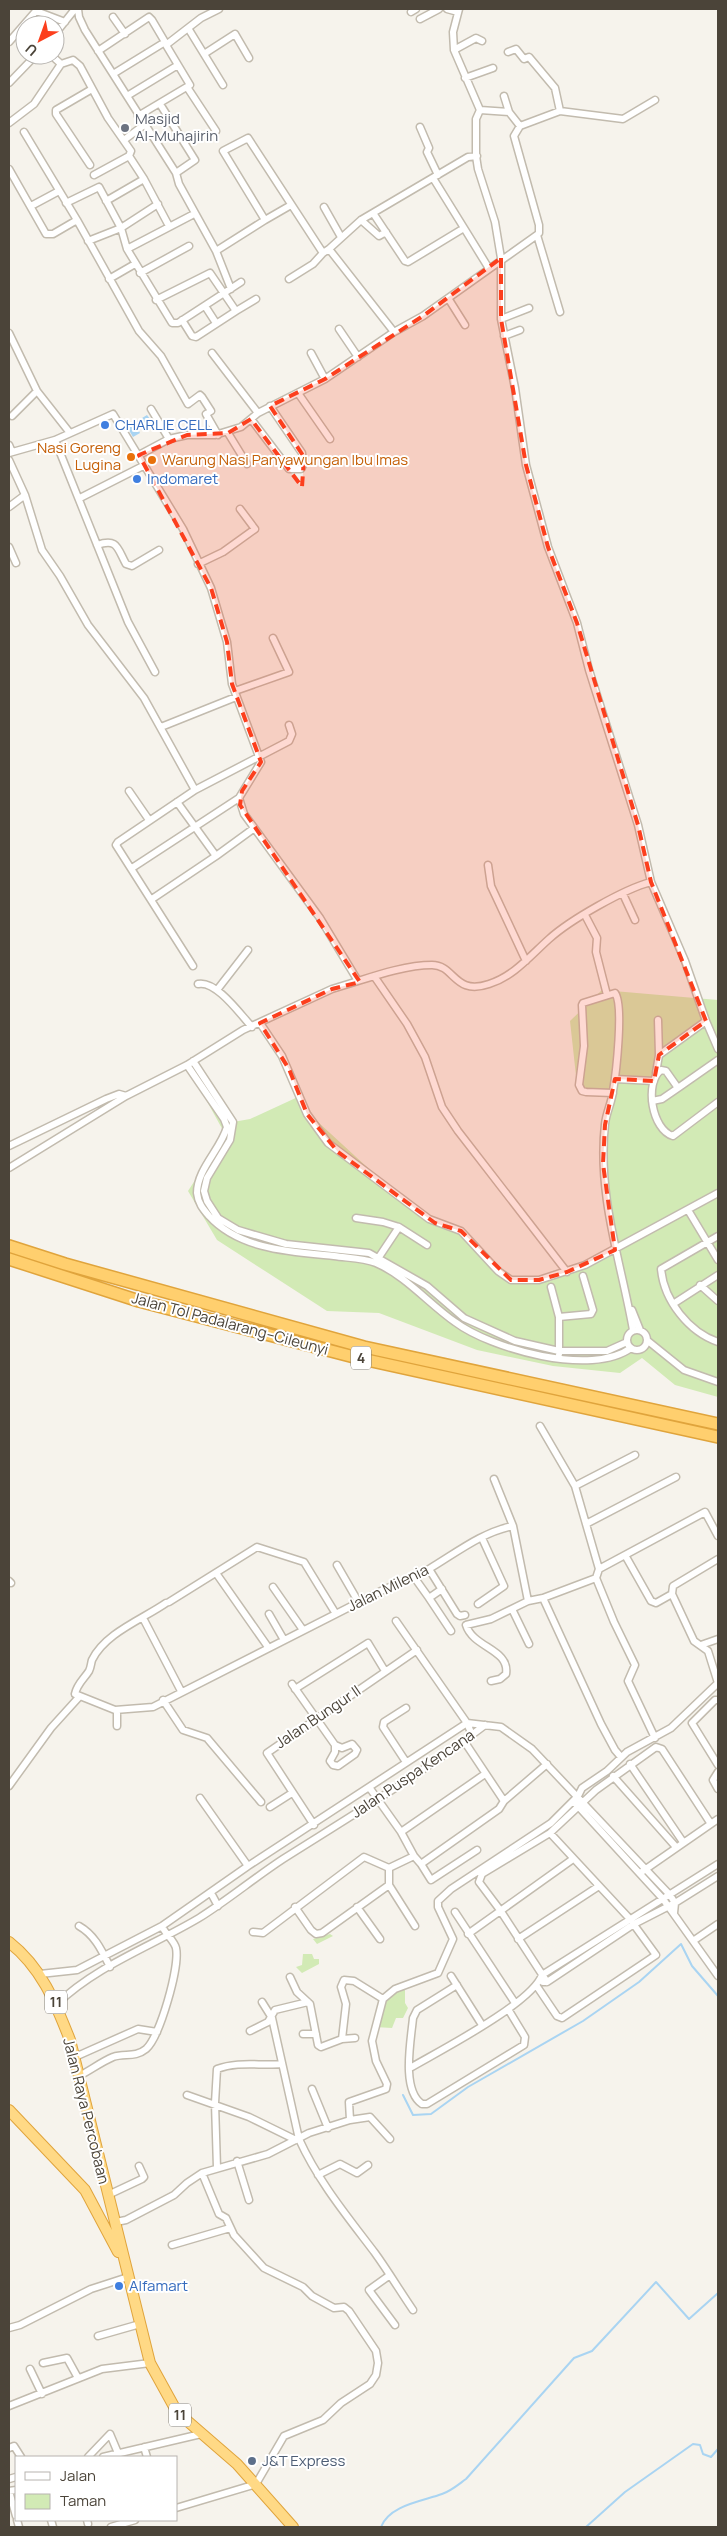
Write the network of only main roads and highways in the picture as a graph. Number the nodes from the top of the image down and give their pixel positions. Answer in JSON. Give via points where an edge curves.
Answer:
{"nodes":[{"id":1,"x":9,"y":1246,"type":"edge"},
{"id":2,"x":9,"y":1259,"type":"edge"},
{"id":3,"x":718,"y":1424,"type":"edge"},
{"id":4,"x":718,"y":1438,"type":"edge"},
{"id":5,"x":10,"y":1944,"type":"edge"},
{"id":6,"x":9,"y":2110,"type":"edge"},
{"id":7,"x":104,"y":2185,"type":"junction"},
{"id":8,"x":85,"y":2190,"type":"junction"},
{"id":9,"x":125,"y":2266,"type":"junction"},
{"id":10,"x":293,"y":2527,"type":"edge"}],
"edges":[{"from":1,"to":3,"type":"highway","name":"Jalan Tol Padalarang–Cileunyi","number":"4","via":[[364,1347]]},
{"from":2,"to":4,"type":"highway","name":"Jalan Tol Padalarang–Cileunyi","number":"4","via":[[139,1301],[358,1358]]},
{"from":5,"to":7,"type":"highway","name":"Jalan Raya Percobaan","number":"11","via":[[40,1974],[57,2004],[75,2057]]},
{"from":6,"to":8,"type":"highway","number":"11"},
{"from":7,"to":8,"type":"highway","via":[[98,2190]]},
{"from":7,"to":9,"type":"highway","name":"Jalan Raya Percobaan","number":"11"},
{"from":8,"to":9,"type":"highway","number":"11"},
{"from":9,"to":10,"type":"highway","number":"11","via":[[150,2363],[177,2412],[256,2484]]}]}
